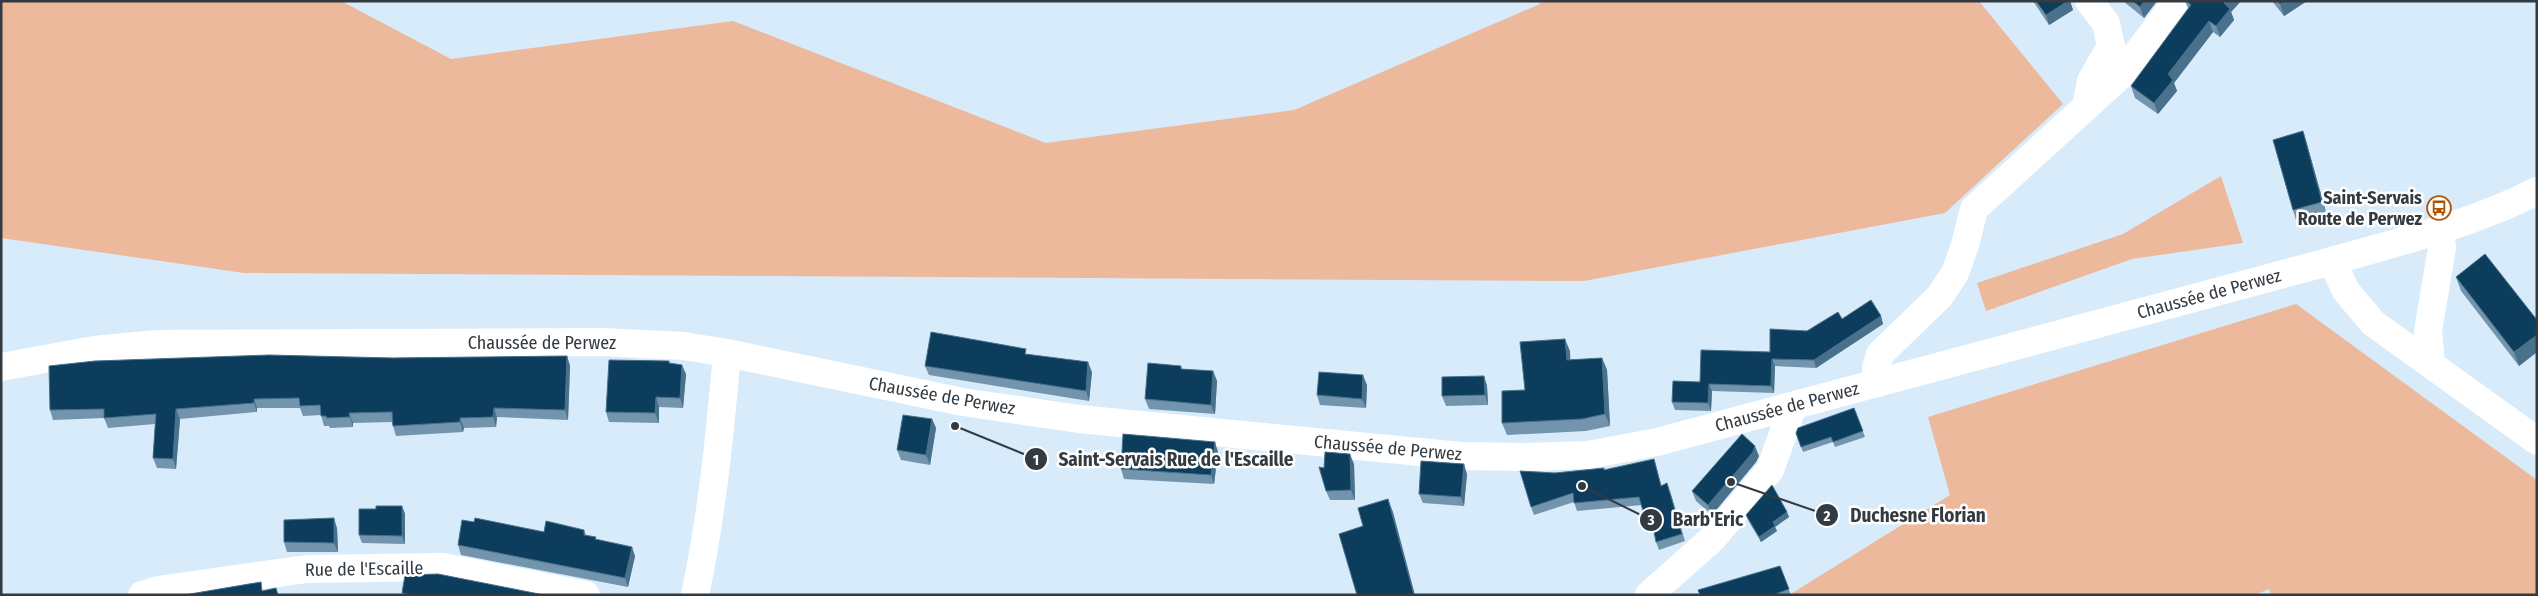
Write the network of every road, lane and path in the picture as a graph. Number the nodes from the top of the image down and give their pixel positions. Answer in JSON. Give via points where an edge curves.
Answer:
{"nodes":[{"id":1,"x":2089,"y":1,"type":"edge"},
{"id":2,"x":2177,"y":1,"type":"edge"},
{"id":3,"x":2085,"y":109,"type":"junction"},
{"id":4,"x":2537,"y":191,"type":"edge"},
{"id":5,"x":2440,"y":231,"type":"junction"},
{"id":6,"x":2332,"y":261,"type":"junction"},
{"id":7,"x":727,"y":353,"type":"junction"},
{"id":8,"x":2431,"y":364,"type":"junction"},
{"id":9,"x":1,"y":367,"type":"edge"},
{"id":10,"x":1876,"y":383,"type":"junction"},
{"id":11,"x":1792,"y":406,"type":"junction"},
{"id":12,"x":2537,"y":441,"type":"edge"},
{"id":13,"x":142,"y":595,"type":"edge"},
{"id":14,"x":586,"y":595,"type":"edge"},
{"id":15,"x":695,"y":595,"type":"edge"},
{"id":16,"x":1649,"y":595,"type":"edge"}],
"edges":[{"from":1,"to":3,"type":"main road","via":[[2106,23],[2111,46],[2091,81]]},
{"from":2,"to":3,"type":"main road","name":"Chaussée de Perwez","via":[[2120,76]]},
{"from":3,"to":10,"type":"main road","name":"Chaussée de Perwez","via":[[1974,209],[1955,273],[1940,296],[1880,354]]},
{"from":4,"to":5,"type":"main road","name":"Chaussée de Perwez","via":[[2505,207]]},
{"from":5,"to":6,"type":"main road","name":"Chaussée de Perwez"},
{"from":5,"to":8,"type":"main road","via":[[2442,248],[2428,331]]},
{"from":6,"to":8,"type":"main road","via":[[2346,291],[2373,323]]},
{"from":6,"to":10,"type":"main road","name":"Chaussée de Perwez"},
{"from":7,"to":9,"type":"main road","name":"Chaussée de Perwez","via":[[684,346],[602,342],[157,344],[94,350]]},
{"from":7,"to":11,"type":"main road","name":"Chaussée de Perwez","via":[[963,402],[1079,419],[1461,456],[1588,455],[1657,442]]},
{"from":7,"to":15,"type":"main road","via":[[716,474]]},
{"from":8,"to":12,"type":"main road"},
{"from":10,"to":11,"type":"main road","name":"Chaussée de Perwez"},
{"from":11,"to":16,"type":"main road","via":[[1770,470],[1713,538]]},
{"from":13,"to":14,"type":"main road","name":"Rue de l'Escaille","via":[[307,569],[443,567]]}]}
